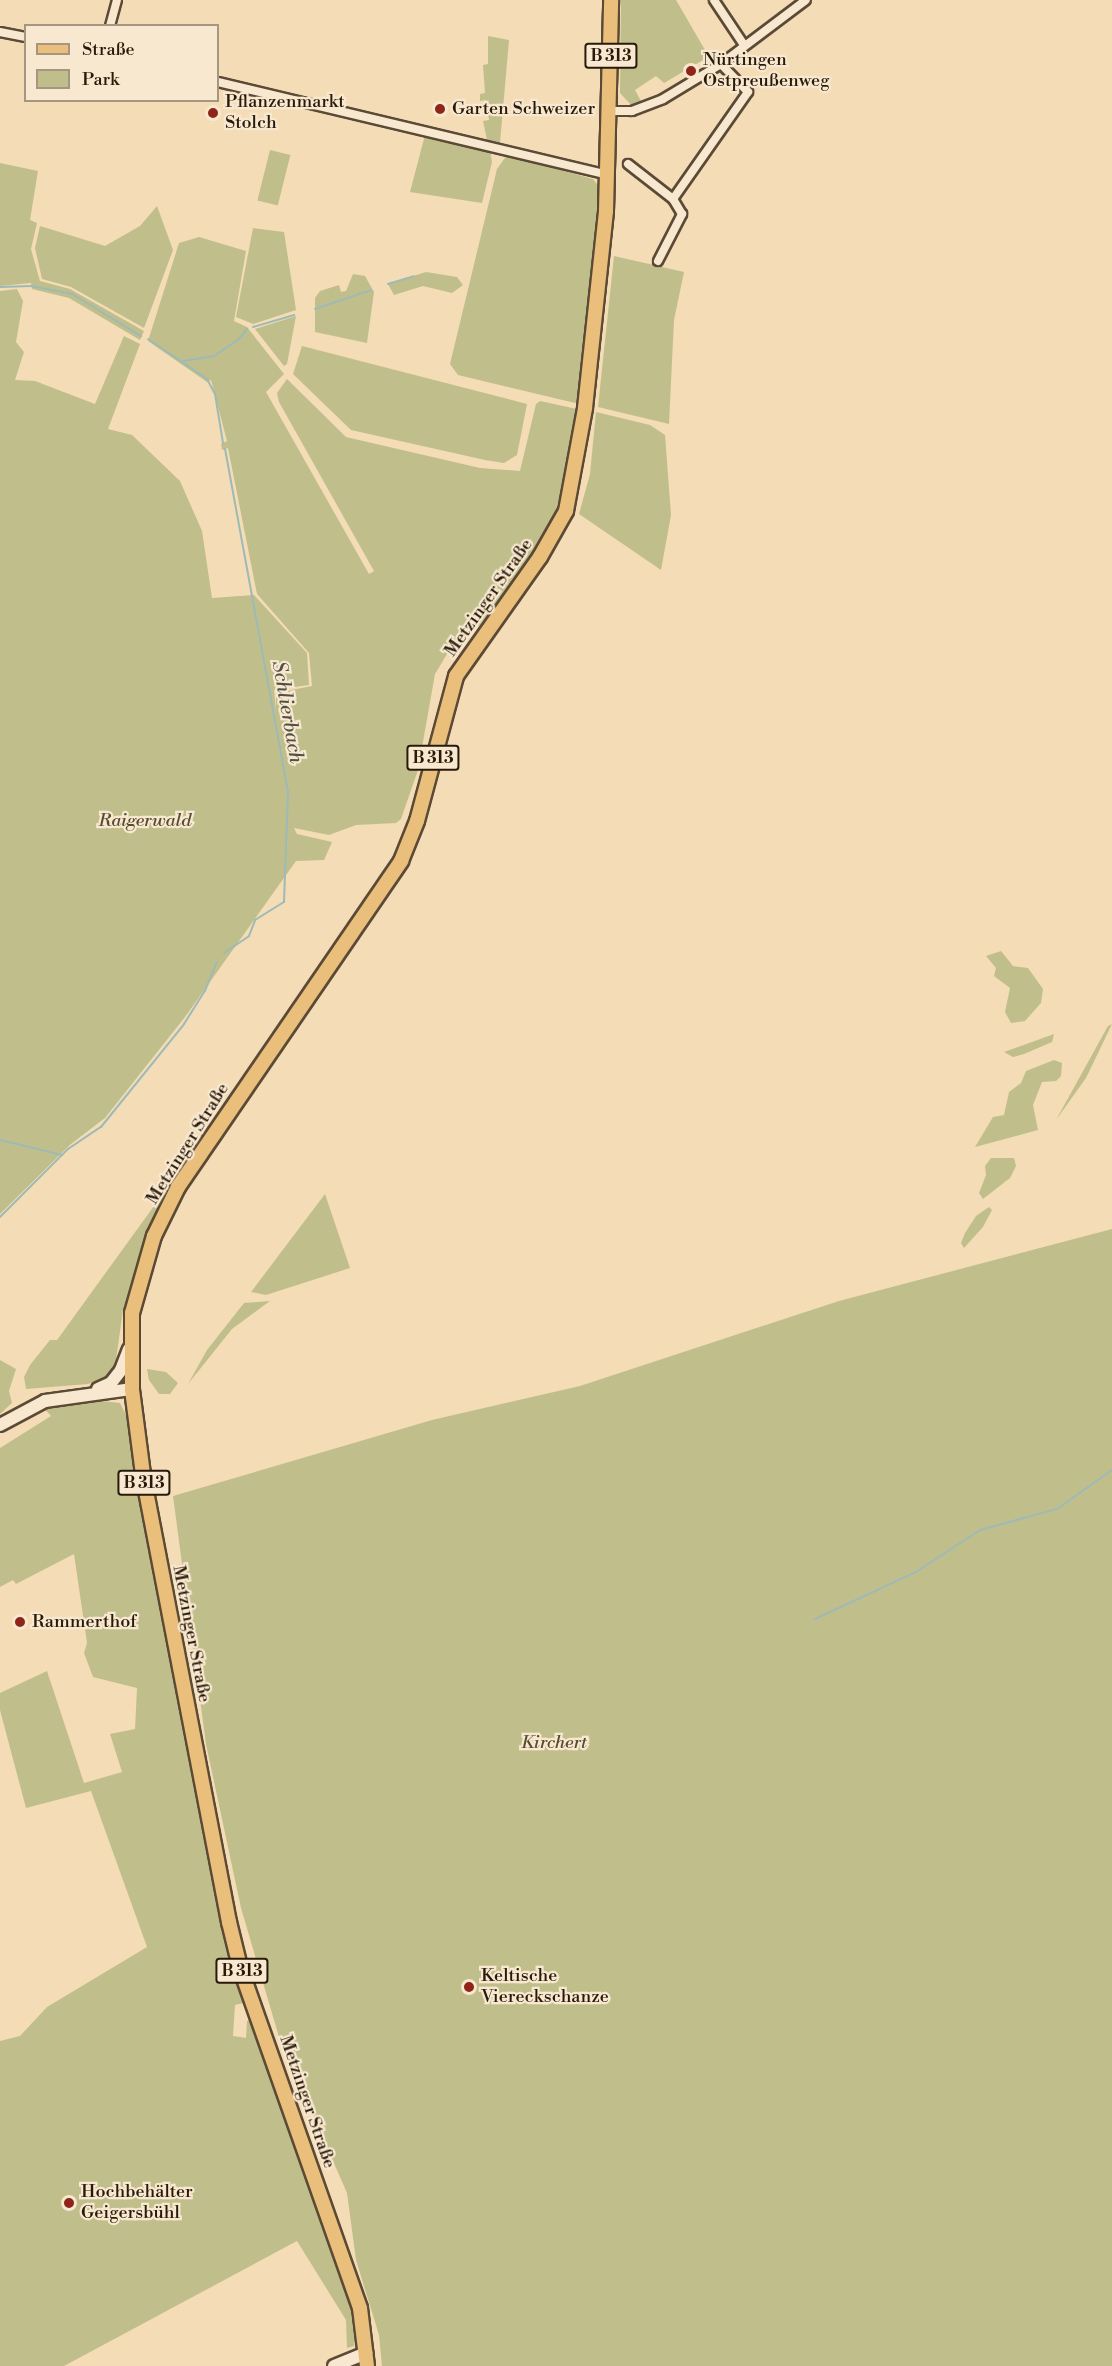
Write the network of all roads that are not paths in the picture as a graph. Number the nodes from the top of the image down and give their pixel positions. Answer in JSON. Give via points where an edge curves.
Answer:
{"nodes":[{"id":1,"x":117,"y":0,"type":"edge"},
{"id":2,"x":611,"y":0,"type":"edge"},
{"id":3,"x":714,"y":0,"type":"edge"},
{"id":4,"x":806,"y":0,"type":"edge"},
{"id":5,"x":792,"y":4,"type":"edge"},
{"id":6,"x":111,"y":24,"type":"edge"},
{"id":7,"x":0,"y":32,"type":"edge"},
{"id":8,"x":24,"y":37,"type":"edge"},
{"id":9,"x":744,"y":45,"type":"junction"},
{"id":10,"x":721,"y":64,"type":"junction"},
{"id":11,"x":219,"y":82,"type":"edge"},
{"id":12,"x":610,"y":111,"type":"junction"},
{"id":13,"x":628,"y":164,"type":"dead end"},
{"id":14,"x":609,"y":175,"type":"junction"},
{"id":15,"x":673,"y":199,"type":"junction"},
{"id":16,"x":658,"y":261,"type":"dead end"},
{"id":17,"x":129,"y":1349,"type":"junction"},
{"id":18,"x":132,"y":1389,"type":"junction"},
{"id":19,"x":86,"y":1394,"type":"junction"},
{"id":20,"x":0,"y":1425,"type":"edge"},
{"id":21,"x":367,"y":2360,"type":"edge"},
{"id":22,"x":334,"y":2366,"type":"edge"}],
"edges":[{"from":1,"to":6,"type":"street"},
{"from":2,"to":12,"type":"main road","name":"Metzinger Straße","number":"B 313"},
{"from":3,"to":9,"type":"street"},
{"from":4,"to":5,"type":"street"},
{"from":5,"to":9,"type":"street"},
{"from":7,"to":8,"type":"street"},
{"from":9,"to":10,"type":"street"},
{"from":10,"to":12,"type":"street","via":[[642,108]]},
{"from":10,"to":15,"type":"street","via":[[748,92]]},
{"from":11,"to":14,"type":"street"},
{"from":12,"to":14,"type":"main road","name":"Metzinger Straße","number":"B 313"},
{"from":13,"to":15,"type":"street"},
{"from":14,"to":17,"type":"main road","name":"Metzinger Straße","number":"B 313","via":[[585,408],[566,511],[540,557],[456,676],[417,821],[383,892],[208,1139],[165,1210],[137,1292]]},
{"from":15,"to":16,"type":"street","via":[[682,214]]},
{"from":17,"to":18,"type":"main road","name":"Metzinger Straße","number":"B 313"},
{"from":17,"to":19,"type":"street","via":[[111,1383]]},
{"from":18,"to":19,"type":"street"},
{"from":18,"to":21,"type":"main road","name":"Metzinger Straße","number":"B 313","via":[[160,1577],[229,1922],[240,1967],[357,2298]]},
{"from":19,"to":20,"type":"street","via":[[45,1401]]},
{"from":21,"to":22,"type":"street"}]}
